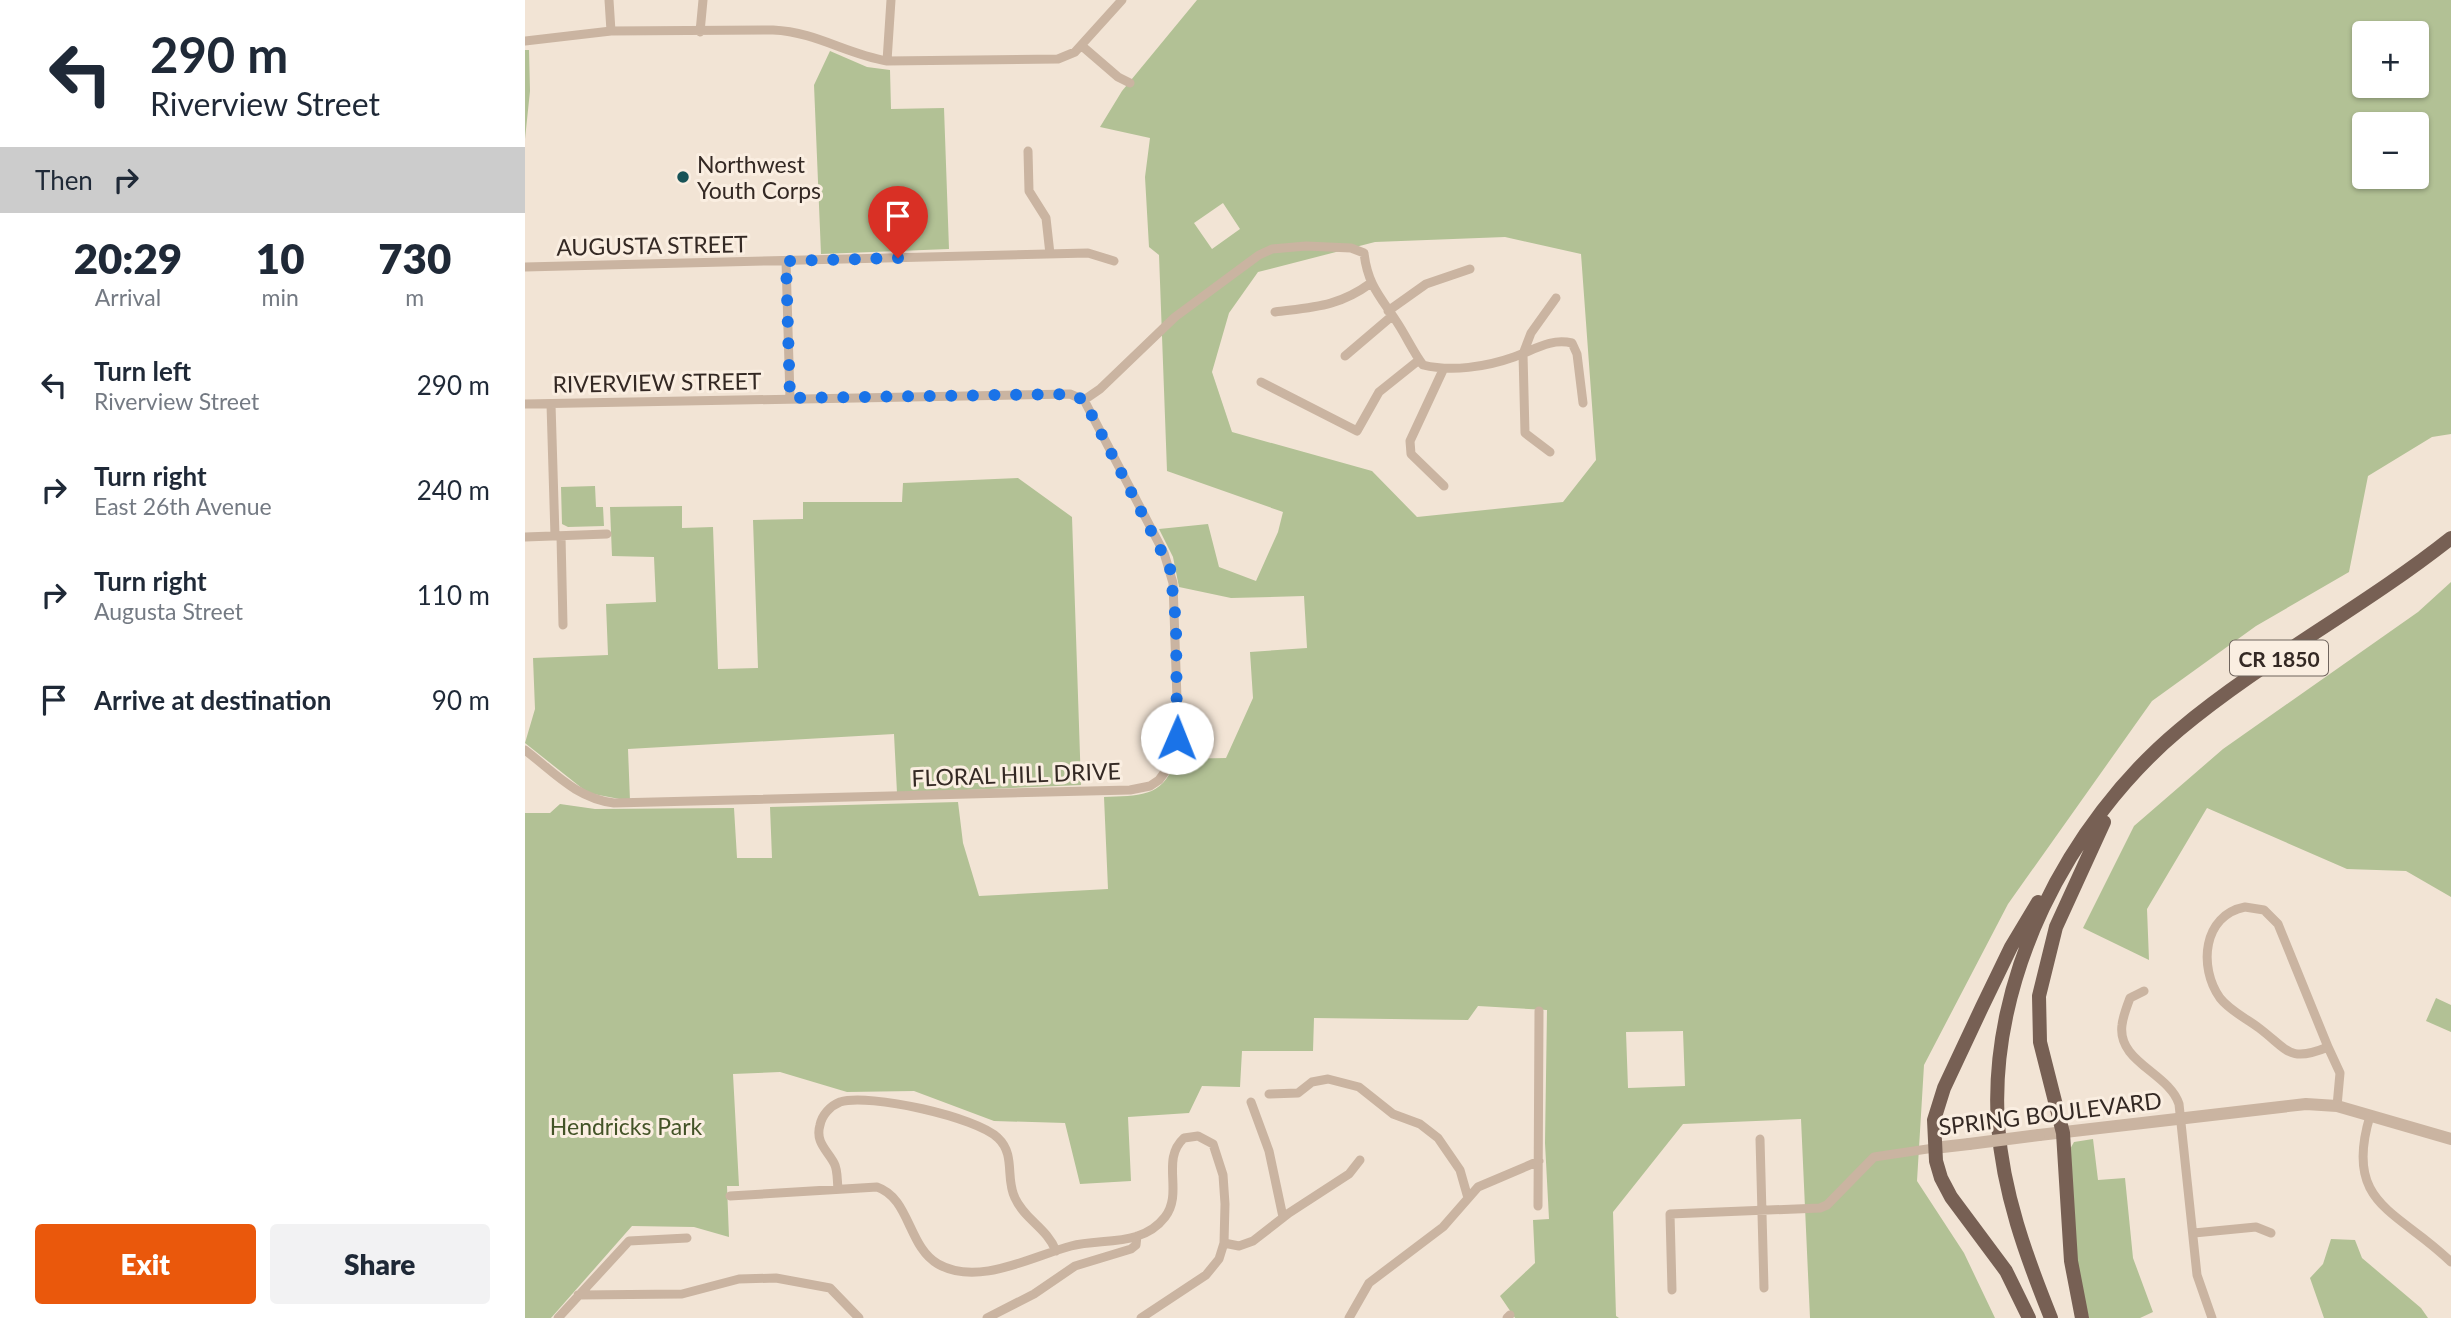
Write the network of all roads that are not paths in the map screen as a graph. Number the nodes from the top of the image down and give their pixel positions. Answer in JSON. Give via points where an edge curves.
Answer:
{"nodes":[{"id":1,"x":609,"y":0,"type":"edge"},
{"id":2,"x":703,"y":0,"type":"edge"},
{"id":3,"x":891,"y":0,"type":"edge"},
{"id":4,"x":1122,"y":0,"type":"edge"},
{"id":5,"x":611,"y":31,"type":"junction"},
{"id":6,"x":700,"y":32,"type":"junction"},
{"id":7,"x":525,"y":41,"type":"edge"},
{"id":8,"x":1082,"y":46,"type":"junction"},
{"id":9,"x":887,"y":61,"type":"junction"},
{"id":10,"x":1130,"y":83,"type":"dead end"},
{"id":11,"x":1028,"y":151,"type":"dead end"},
{"id":12,"x":1050,"y":254,"type":"junction"},
{"id":13,"x":786,"y":261,"type":"junction"},
{"id":14,"x":1114,"y":261,"type":"dead end"},
{"id":15,"x":525,"y":267,"type":"edge"},
{"id":16,"x":1470,"y":269,"type":"dead end"},
{"id":17,"x":1371,"y":283,"type":"junction"},
{"id":18,"x":1556,"y":298,"type":"dead end"},
{"id":19,"x":1275,"y":312,"type":"dead end"},
{"id":20,"x":1389,"y":313,"type":"junction"},
{"id":21,"x":1523,"y":354,"type":"junction"},
{"id":22,"x":1345,"y":356,"type":"dead end"},
{"id":23,"x":1419,"y":360,"type":"junction"},
{"id":24,"x":1443,"y":370,"type":"junction"},
{"id":25,"x":1261,"y":382,"type":"dead end"},
{"id":26,"x":790,"y":398,"type":"junction"},
{"id":27,"x":1084,"y":400,"type":"junction"},
{"id":28,"x":1583,"y":403,"type":"dead end"},
{"id":29,"x":525,"y":404,"type":"edge"},
{"id":30,"x":551,"y":404,"type":"junction"},
{"id":31,"x":1550,"y":453,"type":"dead end"},
{"id":32,"x":1444,"y":486,"type":"dead end"},
{"id":33,"x":607,"y":534,"type":"dead end"},
{"id":34,"x":558,"y":536,"type":"junction"},
{"id":35,"x":525,"y":537,"type":"edge"},
{"id":36,"x":2451,"y":538,"type":"edge"},
{"id":37,"x":563,"y":625,"type":"dead end"},
{"id":38,"x":525,"y":750,"type":"edge"},
{"id":39,"x":2118,"y":792,"type":"junction"},
{"id":40,"x":2066,"y":864,"type":"junction"},
{"id":41,"x":2144,"y":991,"type":"dead end"},
{"id":42,"x":1539,"y":1011,"type":"dead end"},
{"id":43,"x":2329,"y":1047,"type":"junction"},
{"id":44,"x":1269,"y":1094,"type":"dead end"},
{"id":45,"x":1251,"y":1102,"type":"dead end"},
{"id":46,"x":2337,"y":1106,"type":"junction"},
{"id":47,"x":2370,"y":1116,"type":"junction"},
{"id":48,"x":2181,"y":1119,"type":"junction"},
{"id":49,"x":2063,"y":1133,"type":"junction"},
{"id":50,"x":1759,"y":1139,"type":"dead end"},
{"id":51,"x":2451,"y":1139,"type":"edge"},
{"id":52,"x":1934,"y":1148,"type":"junction"},
{"id":53,"x":1360,"y":1160,"type":"dead end"},
{"id":54,"x":1539,"y":1161,"type":"junction"},
{"id":55,"x":838,"y":1189,"type":"junction"},
{"id":56,"x":730,"y":1196,"type":"dead end"},
{"id":57,"x":1468,"y":1198,"type":"junction"},
{"id":58,"x":1538,"y":1206,"type":"dead end"},
{"id":59,"x":1761,"y":1211,"type":"junction"},
{"id":60,"x":1283,"y":1217,"type":"junction"},
{"id":61,"x":2194,"y":1233,"type":"junction"},
{"id":62,"x":2271,"y":1233,"type":"dead end"},
{"id":63,"x":1137,"y":1236,"type":"junction"},
{"id":64,"x":687,"y":1238,"type":"dead end"},
{"id":65,"x":1224,"y":1243,"type":"junction"},
{"id":66,"x":1056,"y":1251,"type":"junction"},
{"id":67,"x":2451,"y":1262,"type":"edge"},
{"id":68,"x":1764,"y":1288,"type":"dead end"},
{"id":69,"x":1672,"y":1290,"type":"dead end"},
{"id":70,"x":578,"y":1295,"type":"junction"},
{"id":71,"x":558,"y":1318,"type":"edge"},
{"id":72,"x":859,"y":1318,"type":"edge"},
{"id":73,"x":987,"y":1318,"type":"edge"},
{"id":74,"x":1141,"y":1318,"type":"edge"},
{"id":75,"x":1349,"y":1318,"type":"edge"},
{"id":76,"x":2029,"y":1318,"type":"edge"},
{"id":77,"x":2051,"y":1318,"type":"edge"},
{"id":78,"x":2082,"y":1318,"type":"edge"},
{"id":79,"x":2212,"y":1318,"type":"edge"}],
"edges":[{"from":1,"to":5,"type":"street"},
{"from":2,"to":6,"type":"street"},
{"from":3,"to":9,"type":"street"},
{"from":4,"to":8,"type":"street"},
{"from":5,"to":6,"type":"street"},
{"from":5,"to":7,"type":"street"},
{"from":6,"to":9,"type":"street","via":[[798,31]]},
{"from":8,"to":9,"type":"street","via":[[1067,56],[1047,60]]},
{"from":8,"to":10,"type":"street"},
{"from":11,"to":12,"type":"street","via":[[1029,191],[1046,218]]},
{"from":12,"to":13,"type":"street","name":"AUGUSTA STREET"},
{"from":12,"to":14,"type":"street","name":"AUGUSTA STREET","via":[[1088,253]]},
{"from":13,"to":15,"type":"street","name":"AUGUSTA STREET"},
{"from":13,"to":26,"type":"street"},
{"from":16,"to":20,"type":"street","via":[[1426,284]]},
{"from":17,"to":19,"type":"street","via":[[1336,303]]},
{"from":17,"to":20,"type":"street"},
{"from":17,"to":27,"type":"street","via":[[1363,253],[1352,248],[1272,249],[1175,317]]},
{"from":18,"to":21,"type":"street","via":[[1531,333]]},
{"from":20,"to":22,"type":"street"},
{"from":20,"to":23,"type":"street"},
{"from":21,"to":24,"type":"street"},
{"from":21,"to":28,"type":"street","via":[[1550,342],[1571,343],[1577,354]]},
{"from":21,"to":31,"type":"street","via":[[1525,433]]},
{"from":23,"to":24,"type":"street"},
{"from":23,"to":25,"type":"street","via":[[1379,392],[1357,431]]},
{"from":24,"to":32,"type":"street","via":[[1410,441],[1411,454]]},
{"from":26,"to":27,"type":"street","name":"RIVERVIEW STREET","via":[[1070,394]]},
{"from":26,"to":30,"type":"street","name":"RIVERVIEW STREET"},
{"from":27,"to":38,"type":"street","name":"FLORAL HILL DRIVE","via":[[1164,553],[1173,583],[1178,728],[1167,769],[1150,786],[614,803],[573,790]]},
{"from":29,"to":30,"type":"street","name":"RIVERVIEW STREET"},
{"from":30,"to":34,"type":"street"},
{"from":33,"to":34,"type":"street"},
{"from":34,"to":35,"type":"street"},
{"from":34,"to":37,"type":"street"},
{"from":36,"to":39,"type":"main road","number":"CR 1850","via":[[2207,708],[2169,738]]},
{"from":39,"to":40,"type":"main road","number":"CR 1850"},
{"from":39,"to":49,"type":"main road","via":[[2066,900],[2042,978],[2040,1042]]},
{"from":40,"to":52,"type":"main road","via":[[2011,947],[1944,1087],[1934,1120]]},
{"from":40,"to":77,"type":"main road","number":"CR 1850","via":[[2031,939],[2003,1034],[1997,1101],[2005,1172],[2028,1257]]},
{"from":41,"to":48,"type":"street","via":[[2130,998],[2121,1026],[2124,1044],[2175,1093]]},
{"from":42,"to":54,"type":"street"},
{"from":43,"to":43,"type":"street","via":[[2278,924],[2264,910],[2231,910],[2216,925],[2207,949],[2207,967],[2221,998],[2288,1052],[2307,1056]]},
{"from":43,"to":46,"type":"street","via":[[2340,1073]]},
{"from":44,"to":57,"type":"street","via":[[1298,1093],[1313,1082],[1328,1079],[1359,1087],[1393,1114],[1425,1127],[1438,1138],[1460,1170]]},
{"from":45,"to":60,"type":"street","via":[[1269,1151]]},
{"from":46,"to":47,"type":"street","name":"SPRING BOULEVARD"},
{"from":46,"to":48,"type":"street","name":"SPRING BOULEVARD","via":[[2292,1105]]},
{"from":47,"to":51,"type":"street","name":"SPRING BOULEVARD"},
{"from":47,"to":67,"type":"street","via":[[2362,1162],[2369,1190],[2386,1211]]},
{"from":48,"to":49,"type":"street","name":"SPRING BOULEVARD"},
{"from":48,"to":61,"type":"street"},
{"from":49,"to":52,"type":"street","name":"SPRING BOULEVARD","bridge":true},
{"from":49,"to":78,"type":"main road","via":[[2071,1262]]},
{"from":50,"to":59,"type":"street"},
{"from":52,"to":59,"type":"street","name":"SPRING BOULEVARD","via":[[1874,1157],[1820,1208]]},
{"from":52,"to":76,"type":"main road","via":[[1951,1197],[2005,1271]]},
{"from":53,"to":60,"type":"street","via":[[1349,1174]]},
{"from":54,"to":57,"type":"street","via":[[1493,1178]]},
{"from":54,"to":58,"type":"street"},
{"from":55,"to":56,"type":"street"},
{"from":55,"to":66,"type":"street","via":[[870,1187],[887,1192],[923,1251],[946,1268],[1002,1268]]},
{"from":55,"to":66,"type":"street","via":[[837,1170],[819,1136],[820,1122],[830,1108],[852,1101],[943,1113],[987,1130],[1004,1144],[1014,1195],[1027,1216],[1047,1232]]},
{"from":57,"to":75,"type":"street","via":[[1443,1227],[1369,1283]]},
{"from":59,"to":68,"type":"street"},
{"from":59,"to":69,"type":"street","name":"SPRING BOULEVARD","via":[[1670,1214]]},
{"from":60,"to":65,"type":"street","via":[[1245,1245]]},
{"from":61,"to":62,"type":"street","via":[[2256,1227]]},
{"from":61,"to":79,"type":"street","via":[[2200,1291]]},
{"from":63,"to":65,"type":"street","via":[[1154,1228],[1171,1206],[1175,1148],[1184,1138],[1198,1136],[1213,1144],[1220,1161]]},
{"from":63,"to":66,"type":"street"},
{"from":63,"to":73,"type":"street","via":[[1131,1249],[1075,1266]]},
{"from":64,"to":70,"type":"street","via":[[629,1241]]},
{"from":65,"to":74,"type":"street","via":[[1206,1275]]},
{"from":70,"to":71,"type":"street"},
{"from":70,"to":72,"type":"street","via":[[682,1294],[739,1279],[776,1278],[830,1288]]}]}
